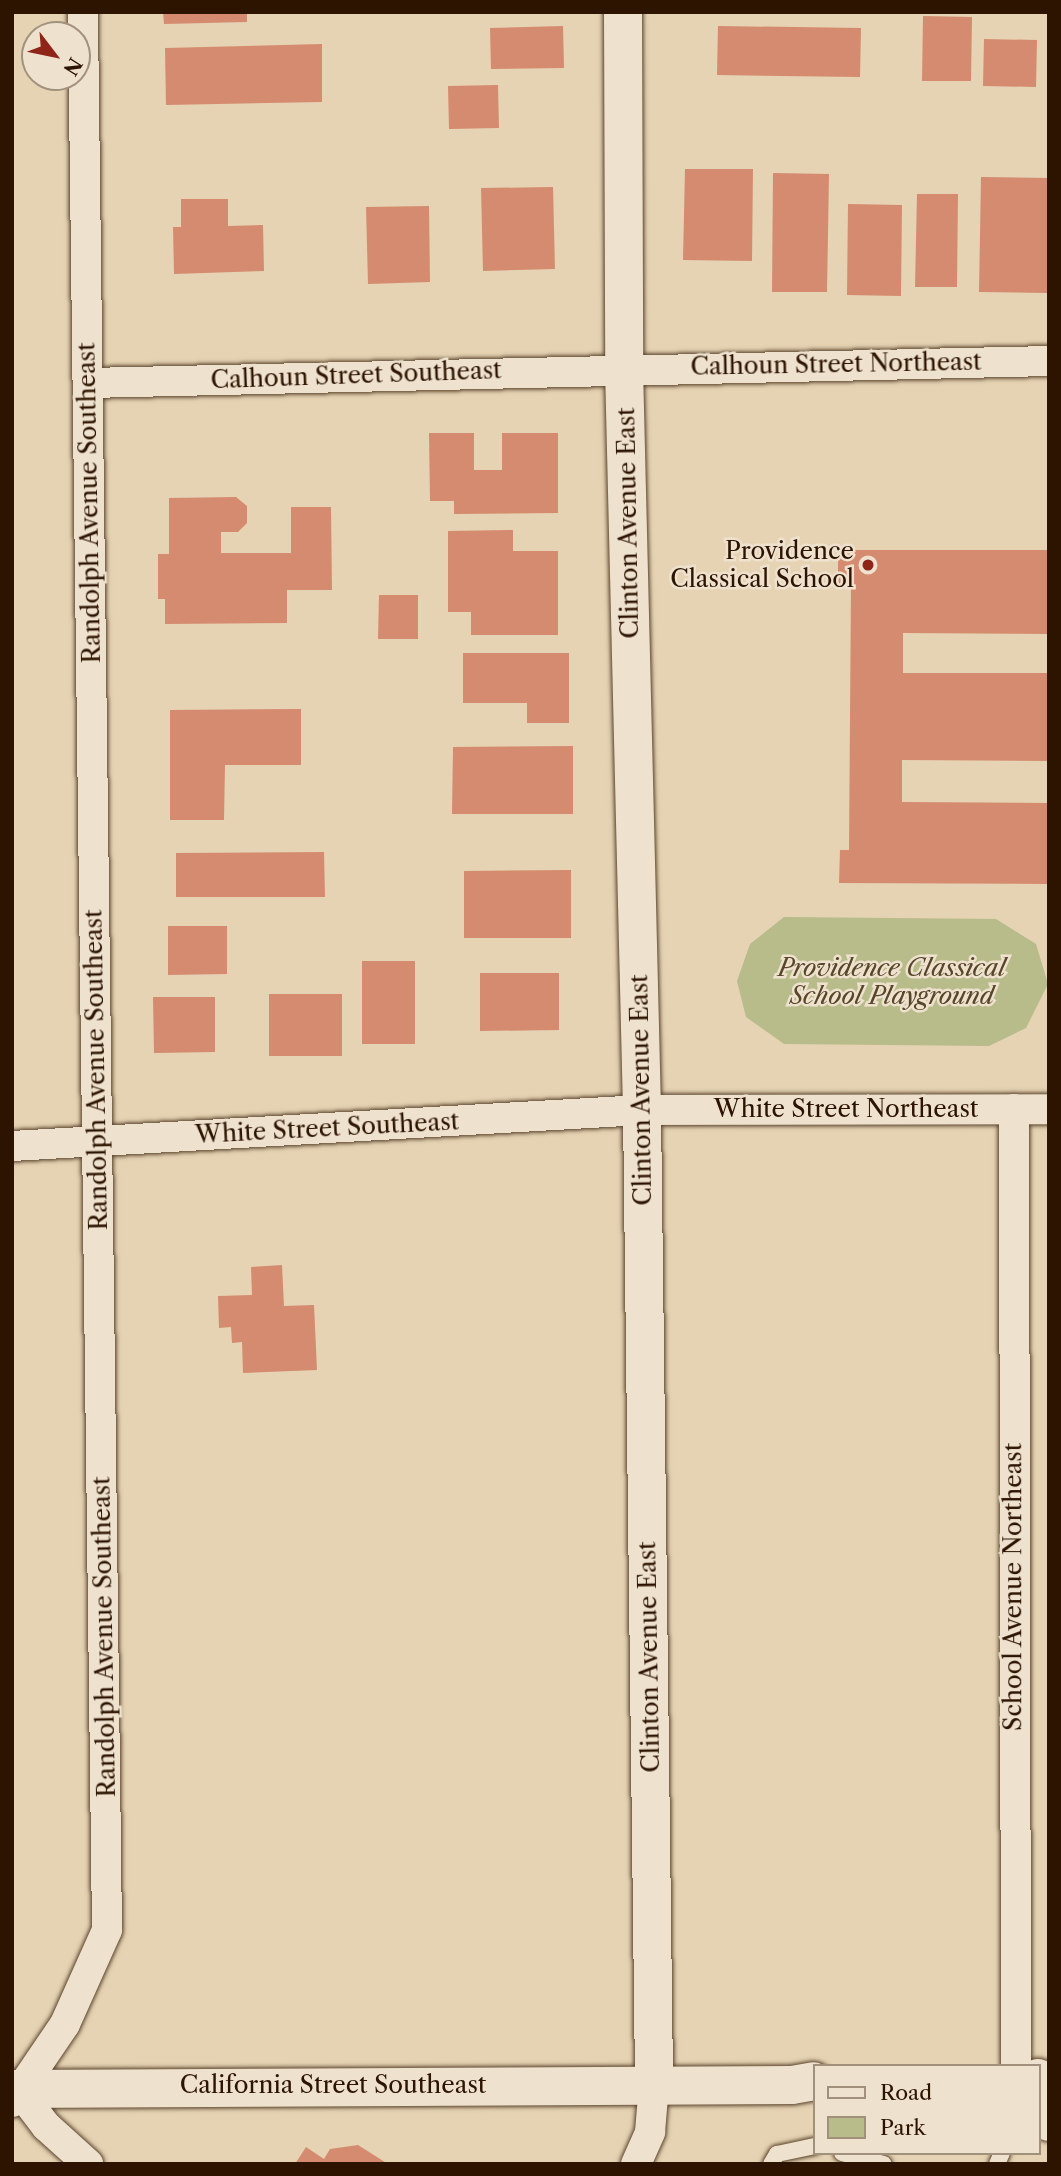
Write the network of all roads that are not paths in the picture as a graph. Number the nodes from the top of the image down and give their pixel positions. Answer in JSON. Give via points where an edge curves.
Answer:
{"nodes":[{"id":1,"x":83,"y":12,"type":"edge"},
{"id":2,"x":622,"y":12,"type":"edge"},
{"id":3,"x":1049,"y":361,"type":"edge"},
{"id":4,"x":624,"y":368,"type":"junction"},
{"id":5,"x":88,"y":383,"type":"junction"},
{"id":6,"x":1014,"y":1109,"type":"junction"},
{"id":7,"x":1049,"y":1109,"type":"edge"},
{"id":8,"x":642,"y":1110,"type":"junction"},
{"id":9,"x":97,"y":1141,"type":"junction"},
{"id":10,"x":12,"y":1146,"type":"edge"},
{"id":11,"x":1016,"y":2064,"type":"edge"},
{"id":12,"x":654,"y":2084,"type":"junction"},
{"id":13,"x":807,"y":2086,"type":"edge"},
{"id":14,"x":15,"y":2094,"type":"edge"},
{"id":15,"x":813,"y":2146,"type":"edge"},
{"id":16,"x":850,"y":2155,"type":"edge"},
{"id":17,"x":88,"y":2164,"type":"edge"},
{"id":18,"x":636,"y":2164,"type":"edge"},
{"id":19,"x":771,"y":2164,"type":"edge"},
{"id":20,"x":884,"y":2164,"type":"edge"}],
"edges":[{"from":1,"to":5,"type":"street","name":"Randolph Avenue Southeast"},
{"from":2,"to":4,"type":"street","name":"Clinton Avenue East"},
{"from":3,"to":4,"type":"street","name":"Calhoun Street Northeast"},
{"from":4,"to":5,"type":"street","name":"Calhoun Street Southeast"},
{"from":4,"to":8,"type":"street","name":"Clinton Avenue East"},
{"from":5,"to":9,"type":"street","name":"Randolph Avenue Southeast"},
{"from":6,"to":7,"type":"street","name":"White Street Northeast"},
{"from":6,"to":8,"type":"street","name":"White Street Northeast"},
{"from":6,"to":11,"type":"street","name":"School Avenue Northeast"},
{"from":8,"to":9,"type":"street","name":"White Street Southeast"},
{"from":8,"to":12,"type":"street","name":"Clinton Avenue East"},
{"from":9,"to":10,"type":"street","name":"White Street Southeast"},
{"from":9,"to":14,"type":"street","name":"Randolph Avenue Southeast","via":[[107,1930],[65,2024]]},
{"from":12,"to":13,"type":"street","name":"California Street Southeast"},
{"from":12,"to":14,"type":"street","name":"California Street Southeast","via":[[97,2087]]},
{"from":12,"to":18,"type":"street","name":"Clinton Avenue East","via":[[650,2132]]},
{"from":14,"to":17,"type":"street"},
{"from":15,"to":19,"type":"lane","via":[[776,2154]]},
{"from":16,"to":20,"type":"lane"}]}
